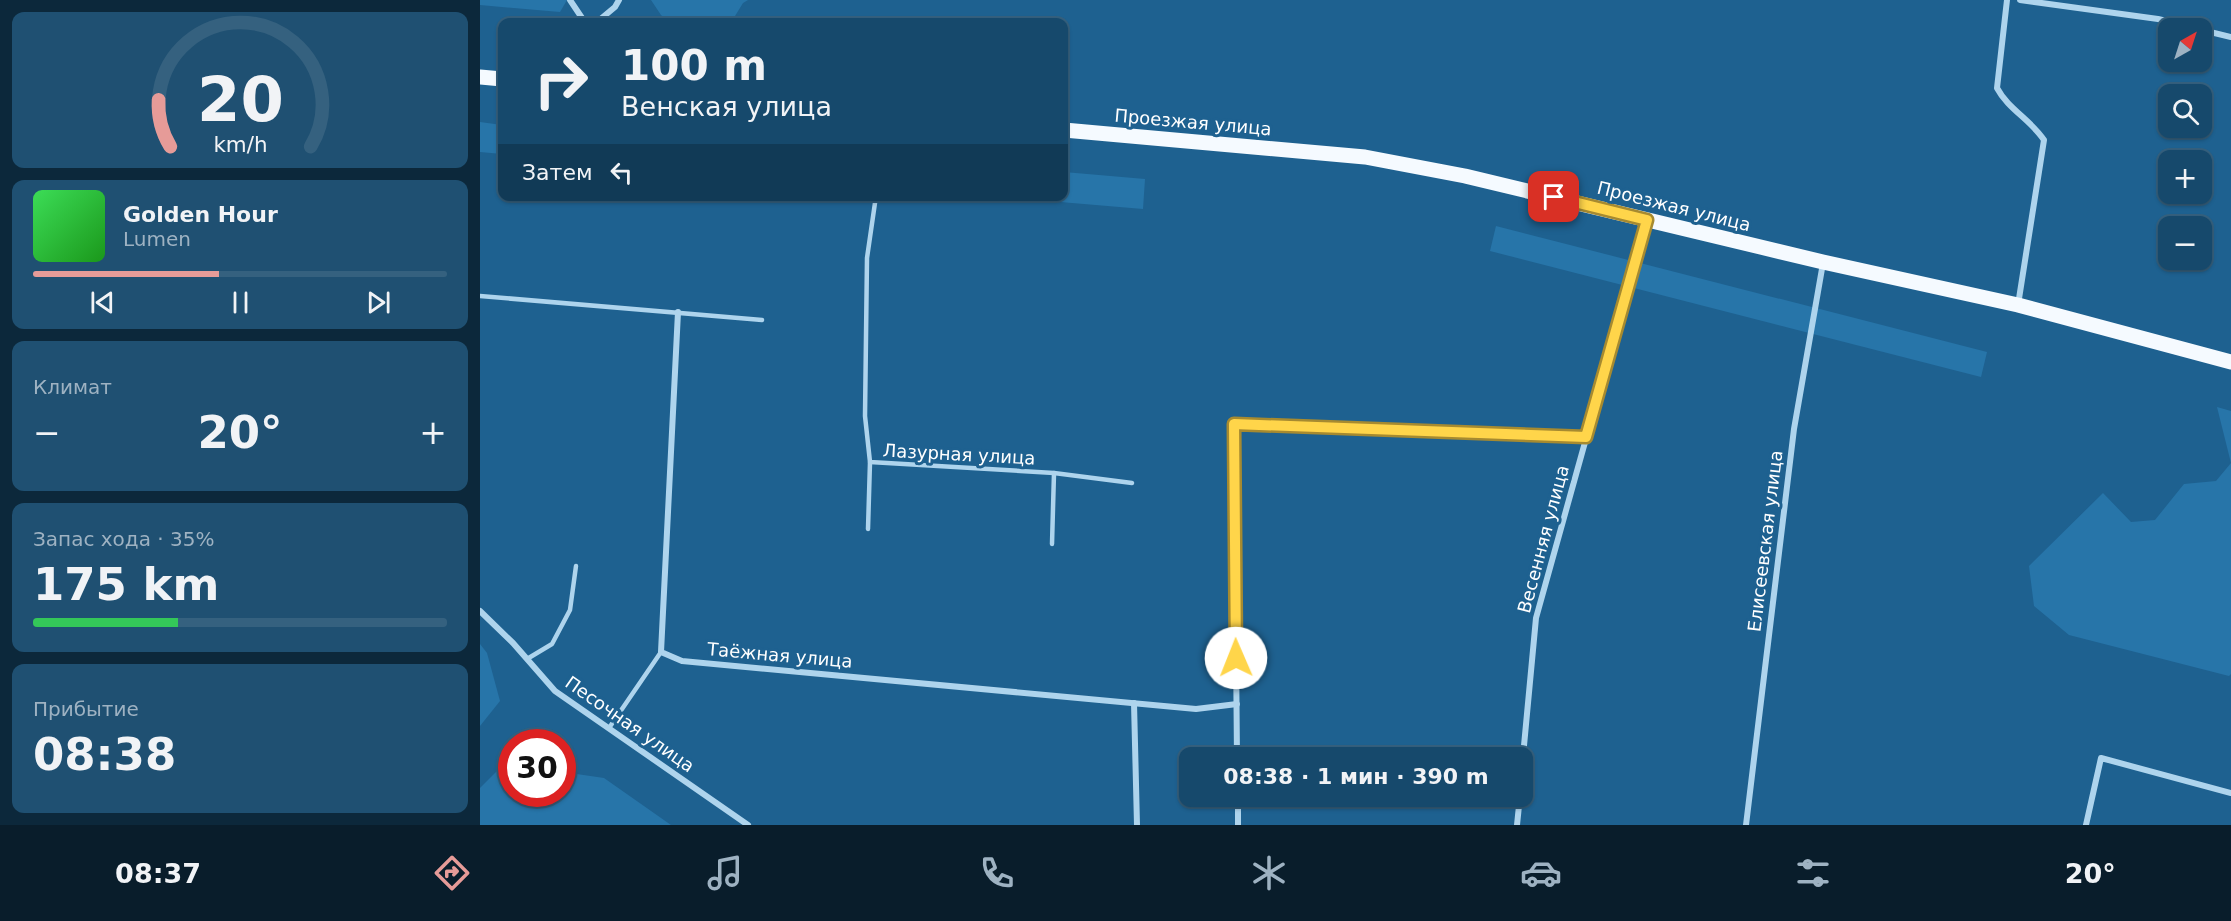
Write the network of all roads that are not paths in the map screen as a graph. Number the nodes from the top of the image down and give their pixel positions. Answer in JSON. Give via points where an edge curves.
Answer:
{"nodes":[{"id":1,"x":570,"y":0,"type":"edge"},
{"id":2,"x":619,"y":0,"type":"edge"},
{"id":3,"x":2007,"y":0,"type":"edge"},
{"id":4,"x":2020,"y":0,"type":"edge"},
{"id":5,"x":582,"y":18,"type":"edge"},
{"id":6,"x":602,"y":18,"type":"edge"},
{"id":7,"x":2158,"y":19,"type":"edge"},
{"id":8,"x":2212,"y":32,"type":"edge"},
{"id":9,"x":2231,"y":37,"type":"edge"},
{"id":10,"x":480,"y":77,"type":"edge"},
{"id":11,"x":498,"y":79,"type":"edge"},
{"id":12,"x":1068,"y":130,"type":"edge"},
{"id":13,"x":875,"y":201,"type":"edge"},
{"id":14,"x":1647,"y":220,"type":"junction"},
{"id":15,"x":1823,"y":262,"type":"junction"},
{"id":16,"x":480,"y":296,"type":"edge"},
{"id":17,"x":2018,"y":305,"type":"junction"},
{"id":18,"x":678,"y":312,"type":"junction"},
{"id":19,"x":762,"y":320,"type":"dead end"},
{"id":20,"x":2231,"y":362,"type":"edge"},
{"id":21,"x":1586,"y":437,"type":"junction"},
{"id":22,"x":870,"y":462,"type":"junction"},
{"id":23,"x":1054,"y":473,"type":"junction"},
{"id":24,"x":1132,"y":483,"type":"dead end"},
{"id":25,"x":868,"y":529,"type":"dead end"},
{"id":26,"x":1052,"y":544,"type":"dead end"},
{"id":27,"x":576,"y":566,"type":"dead end"},
{"id":28,"x":480,"y":611,"type":"edge"},
{"id":29,"x":661,"y":652,"type":"junction"},
{"id":30,"x":527,"y":659,"type":"junction"},
{"id":31,"x":1134,"y":703,"type":"junction"},
{"id":32,"x":1237,"y":704,"type":"junction"},
{"id":33,"x":609,"y":728,"type":"junction"},
{"id":34,"x":1237,"y":747,"type":"edge"},
{"id":35,"x":1524,"y":747,"type":"edge"},
{"id":36,"x":2231,"y":794,"type":"edge"},
{"id":37,"x":1238,"y":807,"type":"edge"},
{"id":38,"x":1519,"y":807,"type":"edge"},
{"id":39,"x":748,"y":825,"type":"edge"},
{"id":40,"x":1137,"y":825,"type":"edge"},
{"id":41,"x":1238,"y":825,"type":"edge"},
{"id":42,"x":1517,"y":825,"type":"edge"},
{"id":43,"x":1746,"y":825,"type":"edge"},
{"id":44,"x":2086,"y":825,"type":"edge"}],
"edges":[{"from":1,"to":5,"type":"street"},
{"from":2,"to":6,"type":"street"},
{"from":3,"to":17,"type":"street","via":[[1997,88],[2002,99],[2038,130],[2044,141]]},
{"from":4,"to":7,"type":"street"},
{"from":8,"to":9,"type":"street"},
{"from":10,"to":11,"type":"main road"},
{"from":12,"to":14,"type":"main road","name":"Проезжая улица","via":[[1365,157],[1465,176]]},
{"from":13,"to":22,"type":"lane","name":"Лазурная улица","via":[[867,258],[865,416]]},
{"from":14,"to":15,"type":"main road","name":"Проезжая улица"},
{"from":14,"to":21,"type":"street","name":"Весенняя улица"},
{"from":15,"to":17,"type":"main road","name":"Проезжая улица"},
{"from":15,"to":43,"type":"street","name":"Елисеевская улица","via":[[1794,429]]},
{"from":16,"to":18,"type":"lane"},
{"from":17,"to":20,"type":"main road","name":"Проезжая улица"},
{"from":18,"to":19,"type":"lane"},
{"from":18,"to":29,"type":"street"},
{"from":21,"to":32,"type":"street","via":[[1234,424]]},
{"from":21,"to":35,"type":"street","name":"Весенняя улица","via":[[1536,618]]},
{"from":22,"to":23,"type":"lane","name":"Лазурная улица"},
{"from":22,"to":25,"type":"lane"},
{"from":23,"to":24,"type":"lane","name":"Лазурная улица"},
{"from":23,"to":26,"type":"lane"},
{"from":27,"to":30,"type":"lane","via":[[570,610],[552,644]]},
{"from":28,"to":30,"type":"street","name":"Песочная улица"},
{"from":29,"to":31,"type":"street","name":"Таёжная улица","via":[[682,661]]},
{"from":29,"to":33,"type":"lane"},
{"from":30,"to":33,"type":"street","name":"Песочная улица","via":[[555,691]]},
{"from":31,"to":32,"type":"street","name":"Таёжная улица","via":[[1196,709]]},
{"from":31,"to":40,"type":"street"},
{"from":32,"to":34,"type":"street"},
{"from":33,"to":39,"type":"street","name":"Песочная улица"},
{"from":36,"to":44,"type":"street","via":[[2101,758]]},
{"from":37,"to":41,"type":"street"},
{"from":38,"to":42,"type":"street"}]}
